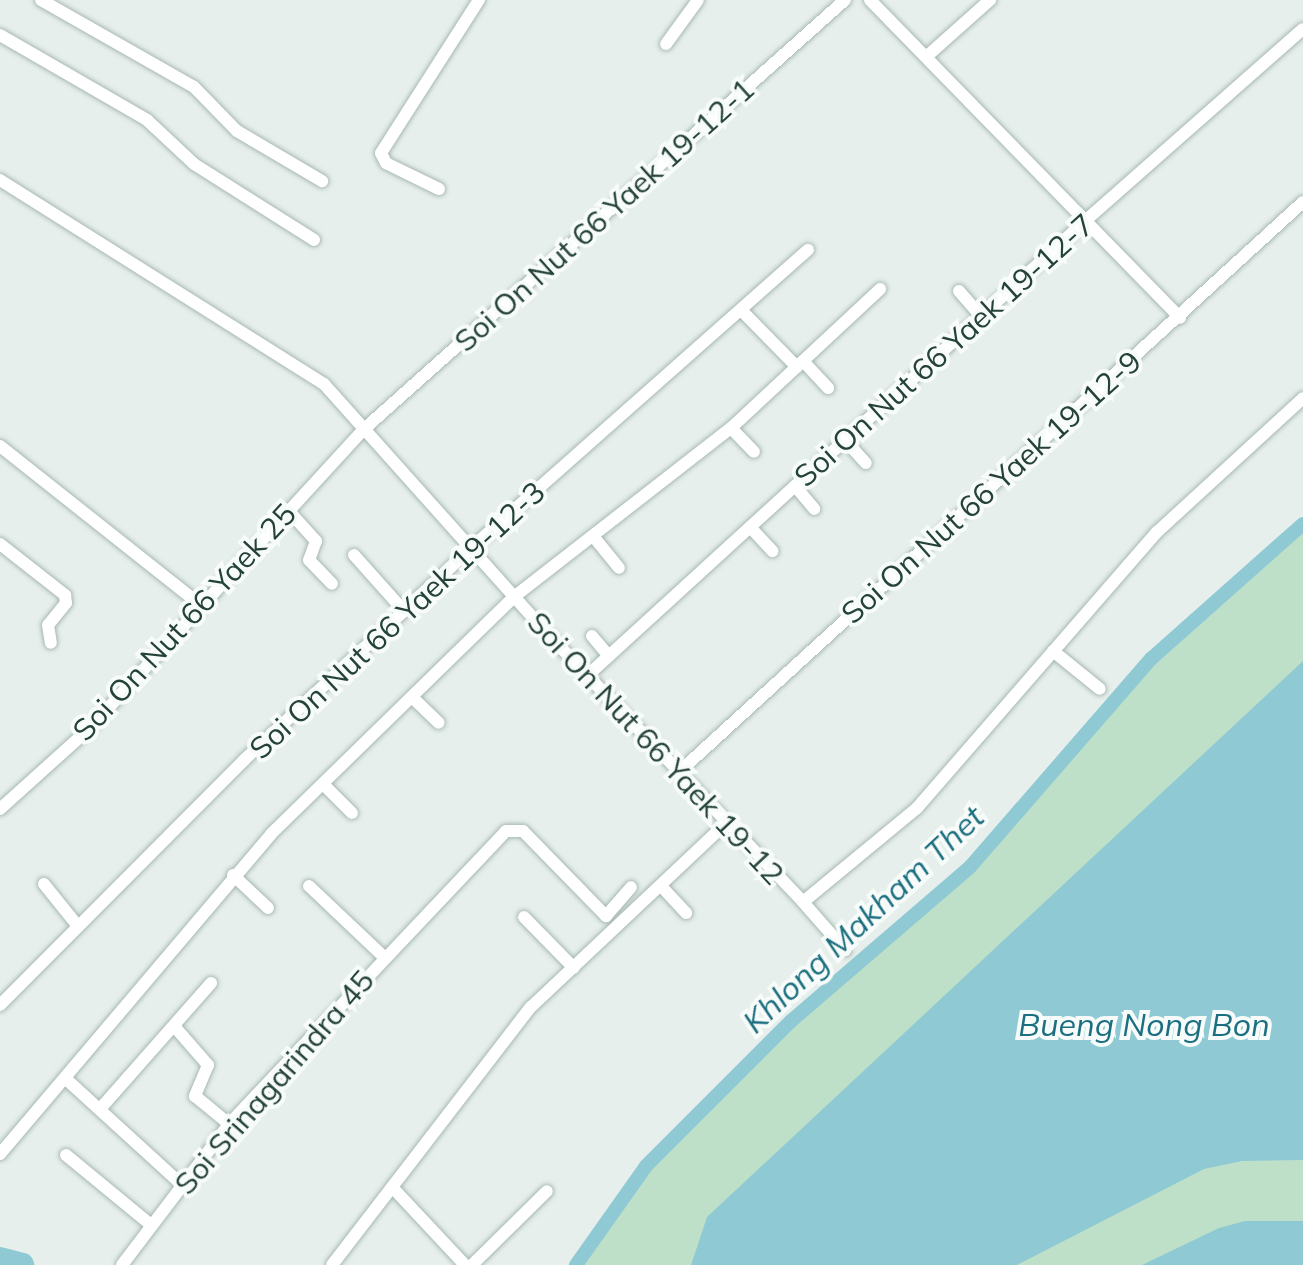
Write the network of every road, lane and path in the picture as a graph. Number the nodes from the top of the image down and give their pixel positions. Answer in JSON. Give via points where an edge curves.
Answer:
{"nodes":[{"id":1,"x":41,"y":0,"type":"edge"},
{"id":2,"x":479,"y":0,"type":"edge"},
{"id":3,"x":698,"y":0,"type":"edge"},
{"id":4,"x":845,"y":0,"type":"edge"},
{"id":5,"x":870,"y":0,"type":"edge"},
{"id":6,"x":990,"y":0,"type":"edge"},
{"id":7,"x":1303,"y":29,"type":"edge"},
{"id":8,"x":0,"y":35,"type":"edge"},
{"id":9,"x":666,"y":44,"type":"dead end"},
{"id":10,"x":926,"y":57,"type":"junction"},
{"id":11,"x":0,"y":180,"type":"edge"},
{"id":12,"x":322,"y":181,"type":"dead end"},
{"id":13,"x":439,"y":189,"type":"dead end"},
{"id":14,"x":1303,"y":202,"type":"edge"},
{"id":15,"x":1085,"y":221,"type":"junction"},
{"id":16,"x":314,"y":240,"type":"dead end"},
{"id":17,"x":808,"y":250,"type":"dead end"},
{"id":18,"x":880,"y":289,"type":"dead end"},
{"id":19,"x":959,"y":291,"type":"dead end"},
{"id":20,"x":743,"y":312,"type":"junction"},
{"id":21,"x":981,"y":316,"type":"junction"},
{"id":22,"x":1180,"y":318,"type":"junction"},
{"id":23,"x":800,"y":364,"type":"junction"},
{"id":24,"x":828,"y":388,"type":"dead end"},
{"id":25,"x":1303,"y":398,"type":"edge"},
{"id":26,"x":731,"y":428,"type":"junction"},
{"id":27,"x":363,"y":430,"type":"junction"},
{"id":28,"x":845,"y":440,"type":"junction"},
{"id":29,"x":0,"y":446,"type":"edge"},
{"id":30,"x":754,"y":452,"type":"dead end"},
{"id":31,"x":866,"y":463,"type":"dead end"},
{"id":32,"x":795,"y":486,"type":"junction"},
{"id":33,"x":814,"y":509,"type":"dead end"},
{"id":34,"x":288,"y":510,"type":"junction"},
{"id":35,"x":750,"y":527,"type":"junction"},
{"id":36,"x":593,"y":536,"type":"junction"},
{"id":37,"x":0,"y":544,"type":"edge"},
{"id":38,"x":471,"y":548,"type":"junction"},
{"id":39,"x":772,"y":551,"type":"dead end"},
{"id":40,"x":354,"y":555,"type":"dead end"},
{"id":41,"x":619,"y":568,"type":"dead end"},
{"id":42,"x":332,"y":584,"type":"dead end"},
{"id":43,"x":515,"y":596,"type":"junction"},
{"id":44,"x":199,"y":604,"type":"junction"},
{"id":45,"x":404,"y":611,"type":"junction"},
{"id":46,"x":592,"y":636,"type":"dead end"},
{"id":47,"x":51,"y":643,"type":"dead end"},
{"id":48,"x":1053,"y":651,"type":"junction"},
{"id":49,"x":609,"y":656,"type":"junction"},
{"id":50,"x":588,"y":675,"type":"junction"},
{"id":51,"x":1100,"y":689,"type":"dead end"},
{"id":52,"x":412,"y":697,"type":"junction"},
{"id":53,"x":439,"y":723,"type":"dead end"},
{"id":54,"x":679,"y":772,"type":"junction"},
{"id":55,"x":323,"y":784,"type":"junction"},
{"id":56,"x":0,"y":809,"type":"edge"},
{"id":57,"x":352,"y":813,"type":"dead end"},
{"id":58,"x":725,"y":824,"type":"junction"},
{"id":59,"x":233,"y":875,"type":"junction"},
{"id":60,"x":44,"y":884,"type":"dead end"},
{"id":61,"x":309,"y":886,"type":"dead end"},
{"id":62,"x":661,"y":886,"type":"junction"},
{"id":63,"x":631,"y":887,"type":"dead end"},
{"id":64,"x":803,"y":902,"type":"junction"},
{"id":65,"x":268,"y":908,"type":"dead end"},
{"id":66,"x":686,"y":913,"type":"dead end"},
{"id":67,"x":524,"y":917,"type":"dead end"},
{"id":68,"x":77,"y":925,"type":"junction"},
{"id":69,"x":845,"y":950,"type":"dead end"},
{"id":70,"x":384,"y":957,"type":"junction"},
{"id":71,"x":574,"y":968,"type":"junction"},
{"id":72,"x":211,"y":983,"type":"dead end"},
{"id":73,"x":0,"y":1005,"type":"edge"},
{"id":74,"x":174,"y":1026,"type":"junction"},
{"id":75,"x":66,"y":1079,"type":"junction"},
{"id":76,"x":100,"y":1109,"type":"junction"},
{"id":77,"x":229,"y":1124,"type":"junction"},
{"id":78,"x":0,"y":1154,"type":"edge"},
{"id":79,"x":66,"y":1155,"type":"dead end"},
{"id":80,"x":181,"y":1184,"type":"junction"},
{"id":81,"x":392,"y":1187,"type":"junction"},
{"id":82,"x":547,"y":1191,"type":"dead end"},
{"id":83,"x":151,"y":1225,"type":"junction"},
{"id":84,"x":122,"y":1265,"type":"edge"},
{"id":85,"x":332,"y":1265,"type":"edge"},
{"id":86,"x":465,"y":1265,"type":"edge"},
{"id":87,"x":472,"y":1265,"type":"edge"}],
"edges":[{"from":1,"to":12,"type":"street","via":[[194,87],[237,131]]},
{"from":2,"to":13,"type":"street","via":[[381,153],[386,163]]},
{"from":3,"to":9,"type":"street"},
{"from":4,"to":27,"type":"street","name":"Soi On Nut 66 Yaek 19-12-1"},
{"from":5,"to":10,"type":"street"},
{"from":6,"to":10,"type":"street"},
{"from":7,"to":15,"type":"street","name":"Soi On Nut 66 Yaek 19-12-7"},
{"from":8,"to":16,"type":"street","via":[[147,120],[194,164]]},
{"from":10,"to":15,"type":"street"},
{"from":11,"to":27,"type":"street","name":"Soi On Nut 66 Yaek 19-12","via":[[310,373]]},
{"from":14,"to":22,"type":"street","name":"Soi On Nut 66 Yaek 19-12-9"},
{"from":15,"to":21,"type":"street","name":"Soi On Nut 66 Yaek 19-12-7"},
{"from":15,"to":22,"type":"street"},
{"from":17,"to":20,"type":"street","name":"Soi On Nut 66 Yaek 19-12-3"},
{"from":18,"to":23,"type":"street"},
{"from":19,"to":21,"type":"street"},
{"from":20,"to":23,"type":"street"},
{"from":20,"to":38,"type":"street","name":"Soi On Nut 66 Yaek 19-12-3"},
{"from":21,"to":28,"type":"street","name":"Soi On Nut 66 Yaek 19-12-7"},
{"from":22,"to":54,"type":"street","name":"Soi On Nut 66 Yaek 19-12-9"},
{"from":23,"to":24,"type":"street"},
{"from":23,"to":26,"type":"street"},
{"from":25,"to":48,"type":"street","name":"Soi On Nut 66 Yaek 19-12","via":[[1157,532]]},
{"from":26,"to":30,"type":"street"},
{"from":26,"to":36,"type":"street"},
{"from":27,"to":34,"type":"street","name":"Soi On Nut 66 Yaek 25"},
{"from":27,"to":38,"type":"street","name":"Soi On Nut 66 Yaek 19-12"},
{"from":28,"to":31,"type":"street"},
{"from":28,"to":32,"type":"street","name":"Soi On Nut 66 Yaek 19-12-7"},
{"from":29,"to":44,"type":"street"},
{"from":32,"to":33,"type":"street"},
{"from":32,"to":35,"type":"street","name":"Soi On Nut 66 Yaek 19-12-7"},
{"from":34,"to":42,"type":"street","via":[[316,541],[309,560]]},
{"from":34,"to":44,"type":"street","name":"Soi On Nut 66 Yaek 25"},
{"from":35,"to":39,"type":"street"},
{"from":35,"to":49,"type":"street","name":"Soi On Nut 66 Yaek 19-12-7"},
{"from":36,"to":41,"type":"street"},
{"from":36,"to":43,"type":"street"},
{"from":37,"to":47,"type":"street","via":[[65,595],[66,603],[48,625]]},
{"from":38,"to":43,"type":"street","name":"Soi On Nut 66 Yaek 19-12"},
{"from":38,"to":45,"type":"street","name":"Soi On Nut 66 Yaek 19-12-3"},
{"from":40,"to":45,"type":"street"},
{"from":43,"to":50,"type":"street","name":"Soi On Nut 66 Yaek 19-12"},
{"from":43,"to":52,"type":"street"},
{"from":44,"to":56,"type":"street","name":"Soi On Nut 66 Yaek 25","via":[[100,718]]},
{"from":45,"to":68,"type":"street","name":"Soi On Nut 66 Yaek 19-12-3"},
{"from":46,"to":49,"type":"street"},
{"from":48,"to":51,"type":"street"},
{"from":48,"to":64,"type":"street","name":"Soi On Nut 66 Yaek 19-12","via":[[917,808]]},
{"from":49,"to":50,"type":"street","name":"Soi On Nut 66 Yaek 19-12-7"},
{"from":50,"to":54,"type":"street","name":"Soi On Nut 66 Yaek 19-12"},
{"from":52,"to":53,"type":"street"},
{"from":52,"to":55,"type":"street"},
{"from":54,"to":58,"type":"street","name":"Soi On Nut 66 Yaek 19-12"},
{"from":55,"to":57,"type":"street"},
{"from":55,"to":59,"type":"street"},
{"from":58,"to":62,"type":"street"},
{"from":58,"to":64,"type":"street","name":"Soi On Nut 66 Yaek 19-12"},
{"from":59,"to":65,"type":"street"},
{"from":59,"to":75,"type":"street"},
{"from":60,"to":68,"type":"street"},
{"from":61,"to":70,"type":"street"},
{"from":62,"to":66,"type":"street"},
{"from":62,"to":71,"type":"street"},
{"from":63,"to":70,"type":"street","name":"Soi Srinagarindra 45","via":[[606,916],[523,831],[506,831]]},
{"from":64,"to":69,"type":"street"},
{"from":67,"to":71,"type":"street"},
{"from":68,"to":73,"type":"street","name":"Soi On Nut 66 Yaek 19-12-3"},
{"from":70,"to":77,"type":"street","name":"Soi Srinagarindra 45"},
{"from":71,"to":81,"type":"street","via":[[531,1007]]},
{"from":72,"to":74,"type":"street"},
{"from":74,"to":76,"type":"street"},
{"from":74,"to":77,"type":"street","via":[[208,1065],[195,1096]]},
{"from":75,"to":76,"type":"street"},
{"from":75,"to":78,"type":"street"},
{"from":76,"to":80,"type":"street"},
{"from":77,"to":80,"type":"street","name":"Soi Srinagarindra 45"},
{"from":79,"to":83,"type":"street"},
{"from":80,"to":83,"type":"street","name":"Soi Srinagarindra 45"},
{"from":81,"to":85,"type":"street"},
{"from":81,"to":86,"type":"street"},
{"from":82,"to":87,"type":"street"},
{"from":83,"to":84,"type":"street","name":"Soi Srinagarindra 45"}]}
